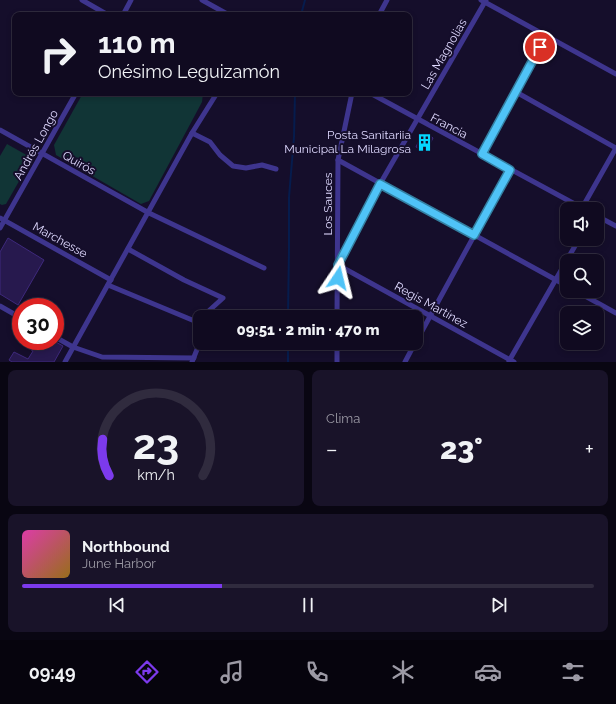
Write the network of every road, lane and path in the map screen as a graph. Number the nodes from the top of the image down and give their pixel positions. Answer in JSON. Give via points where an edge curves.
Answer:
{"nodes":[{"id":1,"x":82,"y":0,"type":"edge"},
{"id":2,"x":131,"y":0,"type":"edge"},
{"id":3,"x":202,"y":0,"type":"edge"},
{"id":4,"x":387,"y":0,"type":"edge"},
{"id":5,"x":484,"y":1,"type":"edge"},
{"id":6,"x":103,"y":12,"type":"edge"},
{"id":7,"x":125,"y":12,"type":"edge"},
{"id":8,"x":224,"y":12,"type":"edge"},
{"id":9,"x":381,"y":12,"type":"edge"},
{"id":10,"x":546,"y":36,"type":"junction"},
{"id":11,"x":616,"y":74,"type":"edge"},
{"id":12,"x":516,"y":92,"type":"junction"},
{"id":13,"x":74,"y":96,"type":"edge"},
{"id":14,"x":216,"y":96,"type":"edge"},
{"id":15,"x":351,"y":96,"type":"edge"},
{"id":16,"x":375,"y":96,"type":"edge"},
{"id":17,"x":417,"y":120,"type":"junction"},
{"id":18,"x":0,"y":130,"type":"edge"},
{"id":19,"x":192,"y":133,"type":"junction"},
{"id":20,"x":616,"y":148,"type":"edge"},
{"id":21,"x":43,"y":154,"type":"junction"},
{"id":22,"x":482,"y":154,"type":"junction"},
{"id":23,"x":338,"y":160,"type":"junction"},
{"id":24,"x":276,"y":170,"type":"dead end"},
{"id":25,"x":510,"y":170,"type":"junction"},
{"id":26,"x":380,"y":184,"type":"junction"},
{"id":27,"x":570,"y":202,"type":"edge"},
{"id":28,"x":587,"y":202,"type":"edge"},
{"id":29,"x":149,"y":213,"type":"junction"},
{"id":30,"x":2,"y":219,"type":"edge"},
{"id":31,"x":604,"y":220,"type":"edge"},
{"id":32,"x":616,"y":226,"type":"edge"},
{"id":33,"x":0,"y":228,"type":"edge"},
{"id":34,"x":474,"y":235,"type":"junction"},
{"id":35,"x":575,"y":246,"type":"edge"},
{"id":36,"x":128,"y":249,"type":"junction"},
{"id":37,"x":338,"y":265,"type":"junction"},
{"id":38,"x":264,"y":268,"type":"dead end"},
{"id":39,"x":555,"y":280,"type":"junction"},
{"id":40,"x":110,"y":282,"type":"junction"},
{"id":41,"x":560,"y":282,"type":"edge"},
{"id":42,"x":589,"y":298,"type":"edge"},
{"id":43,"x":0,"y":306,"type":"edge"},
{"id":44,"x":210,"y":310,"type":"edge"},
{"id":45,"x":337,"y":310,"type":"edge"},
{"id":46,"x":12,"y":313,"type":"edge"},
{"id":47,"x":616,"y":313,"type":"edge"},
{"id":48,"x":430,"y":316,"type":"junction"},
{"id":49,"x":193,"y":320,"type":"edge"},
{"id":50,"x":423,"y":329,"type":"edge"},
{"id":51,"x":64,"y":342,"type":"edge"},
{"id":52,"x":73,"y":347,"type":"junction"},
{"id":53,"x":197,"y":350,"type":"edge"},
{"id":54,"x":337,"y":350,"type":"edge"},
{"id":55,"x":412,"y":350,"type":"edge"},
{"id":56,"x":193,"y":360,"type":"edge"},
{"id":57,"x":511,"y":361,"type":"edge"},
{"id":58,"x":65,"y":362,"type":"edge"},
{"id":59,"x":337,"y":362,"type":"edge"},
{"id":60,"x":405,"y":362,"type":"edge"}],
"edges":[{"from":1,"to":6,"type":"street"},
{"from":2,"to":7,"type":"street"},
{"from":3,"to":8,"type":"street"},
{"from":4,"to":9,"type":"street"},
{"from":5,"to":10,"type":"street"},
{"from":5,"to":17,"type":"street","name":"Las Magnolias"},
{"from":10,"to":11,"type":"street"},
{"from":10,"to":12,"type":"street"},
{"from":12,"to":20,"type":"street"},
{"from":12,"to":22,"type":"street"},
{"from":13,"to":21,"type":"street","name":"Andrés Longo"},
{"from":14,"to":19,"type":"street"},
{"from":15,"to":23,"type":"street","name":"Los Sauces"},
{"from":16,"to":17,"type":"street","name":"Francia"},
{"from":17,"to":22,"type":"street","name":"Francia"},
{"from":17,"to":26,"type":"street","name":"Las Magnolias"},
{"from":18,"to":21,"type":"street","name":"Quirós"},
{"from":19,"to":24,"type":"street","via":[[210,142],[233,166],[262,166]]},
{"from":19,"to":29,"type":"street"},
{"from":20,"to":28,"type":"street"},
{"from":21,"to":29,"type":"street","name":"Quirós"},
{"from":21,"to":30,"type":"street","name":"Andrés Longo"},
{"from":22,"to":25,"type":"street","name":"Francia"},
{"from":23,"to":26,"type":"street"},
{"from":23,"to":37,"type":"street","name":"Los Sauces"},
{"from":25,"to":27,"type":"street","name":"Francia"},
{"from":25,"to":34,"type":"street"},
{"from":26,"to":34,"type":"street"},
{"from":26,"to":37,"type":"street","name":"Las Magnolias"},
{"from":29,"to":36,"type":"street"},
{"from":29,"to":38,"type":"street","name":"Quirós"},
{"from":30,"to":33,"type":"street","name":"Andrés Longo"},
{"from":30,"to":40,"type":"street","name":"Marchesse"},
{"from":31,"to":32,"type":"street"},
{"from":34,"to":39,"type":"street"},
{"from":34,"to":48,"type":"street"},
{"from":35,"to":39,"type":"street"},
{"from":36,"to":40,"type":"street"},
{"from":36,"to":44,"type":"street","via":[[223,298]]},
{"from":37,"to":45,"type":"street","name":"Los Sauces"},
{"from":37,"to":48,"type":"street","name":"Regis Martínez"},
{"from":39,"to":41,"type":"street"},
{"from":39,"to":57,"type":"street"},
{"from":40,"to":49,"type":"street","name":"Marchesse"},
{"from":40,"to":52,"type":"street"},
{"from":42,"to":47,"type":"street"},
{"from":43,"to":46,"type":"street"},
{"from":48,"to":50,"type":"street"},
{"from":48,"to":57,"type":"street","name":"Regis Martínez"},
{"from":51,"to":52,"type":"street"},
{"from":52,"to":56,"type":"street","via":[[102,357]]},
{"from":52,"to":58,"type":"street"},
{"from":53,"to":56,"type":"street"},
{"from":54,"to":59,"type":"street"},
{"from":55,"to":60,"type":"street"}]}
